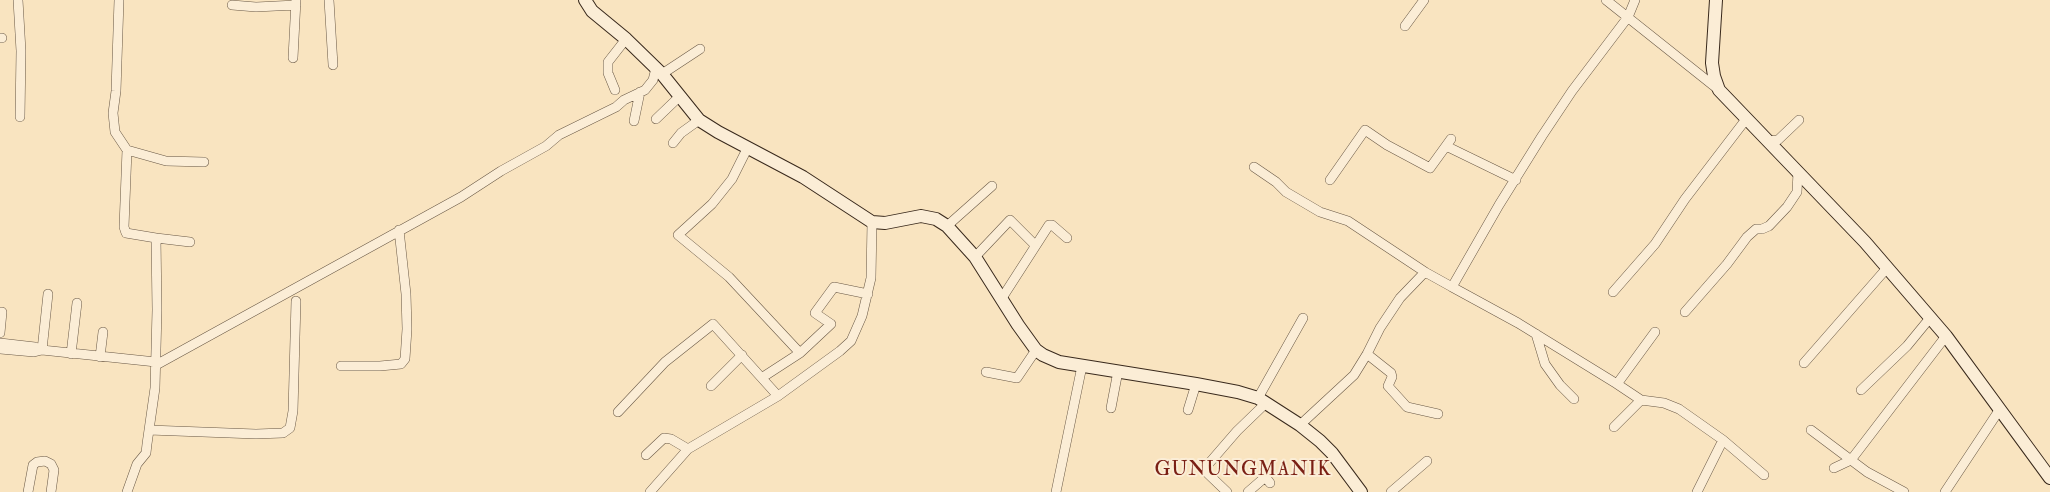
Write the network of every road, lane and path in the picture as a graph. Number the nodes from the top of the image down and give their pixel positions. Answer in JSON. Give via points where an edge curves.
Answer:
{"nodes":[{"id":1,"x":18,"y":0,"type":"edge"},
{"id":2,"x":119,"y":0,"type":"edge"},
{"id":3,"x":329,"y":0,"type":"edge"},
{"id":4,"x":585,"y":0,"type":"edge"},
{"id":5,"x":1424,"y":0,"type":"edge"},
{"id":6,"x":1606,"y":0,"type":"edge"},
{"id":7,"x":1635,"y":0,"type":"edge"},
{"id":8,"x":1716,"y":0,"type":"edge"},
{"id":9,"x":296,"y":2,"type":"edge"},
{"id":10,"x":232,"y":5,"type":"dead end"},
{"id":11,"x":1628,"y":17,"type":"junction"},
{"id":12,"x":1405,"y":26,"type":"dead end"},
{"id":13,"x":626,"y":39,"type":"junction"},
{"id":14,"x":700,"y":49,"type":"dead end"},
{"id":15,"x":293,"y":58,"type":"dead end"},
{"id":16,"x":333,"y":65,"type":"dead end"},
{"id":17,"x":659,"y":71,"type":"junction"},
{"id":18,"x":615,"y":90,"type":"dead end"},
{"id":19,"x":1719,"y":90,"type":"junction"},
{"id":20,"x":640,"y":92,"type":"junction"},
{"id":21,"x":680,"y":96,"type":"junction"},
{"id":22,"x":20,"y":117,"type":"dead end"},
{"id":23,"x":1748,"y":118,"type":"junction"},
{"id":24,"x":656,"y":119,"type":"dead end"},
{"id":25,"x":699,"y":120,"type":"junction"},
{"id":26,"x":1799,"y":120,"type":"dead end"},
{"id":27,"x":634,"y":121,"type":"dead end"},
{"id":28,"x":1768,"y":141,"type":"junction"},
{"id":29,"x":673,"y":143,"type":"dead end"},
{"id":30,"x":748,"y":147,"type":"junction"},
{"id":31,"x":127,"y":150,"type":"junction"},
{"id":32,"x":204,"y":162,"type":"dead end"},
{"id":33,"x":1254,"y":167,"type":"dead end"},
{"id":34,"x":1798,"y":172,"type":"junction"},
{"id":35,"x":1330,"y":180,"type":"dead end"},
{"id":36,"x":1516,"y":180,"type":"junction"},
{"id":37,"x":992,"y":186,"type":"dead end"},
{"id":38,"x":872,"y":222,"type":"junction"},
{"id":39,"x":947,"y":226,"type":"junction"},
{"id":40,"x":399,"y":230,"type":"junction"},
{"id":41,"x":156,"y":238,"type":"junction"},
{"id":42,"x":1067,"y":238,"type":"dead end"},
{"id":43,"x":190,"y":242,"type":"dead end"},
{"id":44,"x":1035,"y":245,"type":"junction"},
{"id":45,"x":975,"y":257,"type":"junction"},
{"id":46,"x":1887,"y":268,"type":"junction"},
{"id":47,"x":1424,"y":272,"type":"junction"},
{"id":48,"x":1452,"y":287,"type":"junction"},
{"id":49,"x":1612,"y":292,"type":"dead end"},
{"id":50,"x":48,"y":294,"type":"dead end"},
{"id":51,"x":868,"y":294,"type":"junction"},
{"id":52,"x":1002,"y":298,"type":"junction"},
{"id":53,"x":296,"y":301,"type":"dead end"},
{"id":54,"x":77,"y":303,"type":"dead end"},
{"id":55,"x":0,"y":312,"type":"edge"},
{"id":56,"x":1684,"y":312,"type":"dead end"},
{"id":57,"x":1303,"y":318,"type":"dead end"},
{"id":58,"x":1930,"y":318,"type":"junction"},
{"id":59,"x":103,"y":332,"type":"dead end"},
{"id":60,"x":1655,"y":332,"type":"dead end"},
{"id":61,"x":0,"y":333,"type":"edge"},
{"id":62,"x":1536,"y":334,"type":"junction"},
{"id":63,"x":1946,"y":336,"type":"junction"},
{"id":64,"x":0,"y":343,"type":"edge"},
{"id":65,"x":0,"y":349,"type":"edge"},
{"id":66,"x":42,"y":350,"type":"junction"},
{"id":67,"x":1036,"y":350,"type":"junction"},
{"id":68,"x":800,"y":352,"type":"junction"},
{"id":69,"x":71,"y":354,"type":"junction"},
{"id":70,"x":1367,"y":354,"type":"junction"},
{"id":71,"x":742,"y":355,"type":"junction"},
{"id":72,"x":100,"y":357,"type":"junction"},
{"id":73,"x":1804,"y":363,"type":"dead end"},
{"id":74,"x":156,"y":364,"type":"junction"},
{"id":75,"x":341,"y":366,"type":"dead end"},
{"id":76,"x":1082,"y":366,"type":"junction"},
{"id":77,"x":1118,"y":371,"type":"junction"},
{"id":78,"x":986,"y":372,"type":"dead end"},
{"id":79,"x":763,"y":377,"type":"junction"},
{"id":80,"x":1196,"y":384,"type":"junction"},
{"id":81,"x":1617,"y":384,"type":"junction"},
{"id":82,"x":711,"y":386,"type":"dead end"},
{"id":83,"x":1861,"y":390,"type":"dead end"},
{"id":84,"x":778,"y":396,"type":"junction"},
{"id":85,"x":1574,"y":399,"type":"dead end"},
{"id":86,"x":1262,"y":400,"type":"junction"},
{"id":87,"x":1641,"y":400,"type":"junction"},
{"id":88,"x":1111,"y":408,"type":"dead end"},
{"id":89,"x":2000,"y":409,"type":"junction"},
{"id":90,"x":1188,"y":410,"type":"dead end"},
{"id":91,"x":618,"y":412,"type":"dead end"},
{"id":92,"x":1438,"y":414,"type":"dead end"},
{"id":93,"x":1300,"y":425,"type":"junction"},
{"id":94,"x":1614,"y":427,"type":"dead end"},
{"id":95,"x":149,"y":430,"type":"junction"},
{"id":96,"x":1811,"y":430,"type":"dead end"},
{"id":97,"x":1723,"y":440,"type":"junction"},
{"id":98,"x":688,"y":449,"type":"junction"},
{"id":99,"x":646,"y":455,"type":"dead end"},
{"id":100,"x":1427,"y":460,"type":"dead end"},
{"id":101,"x":1851,"y":460,"type":"junction"},
{"id":102,"x":1834,"y":468,"type":"dead end"},
{"id":103,"x":1764,"y":475,"type":"dead end"},
{"id":104,"x":2050,"y":478,"type":"edge"},
{"id":105,"x":1270,"y":484,"type":"dead end"},
{"id":106,"x":28,"y":492,"type":"edge"},
{"id":107,"x":51,"y":492,"type":"edge"},
{"id":108,"x":127,"y":492,"type":"edge"},
{"id":109,"x":650,"y":492,"type":"edge"},
{"id":110,"x":1056,"y":492,"type":"edge"},
{"id":111,"x":1227,"y":492,"type":"edge"},
{"id":112,"x":1248,"y":492,"type":"edge"},
{"id":113,"x":1360,"y":492,"type":"edge"},
{"id":114,"x":1391,"y":492,"type":"edge"},
{"id":115,"x":1697,"y":492,"type":"edge"},
{"id":116,"x":1904,"y":492,"type":"edge"},
{"id":117,"x":1945,"y":492,"type":"edge"}],
"edges":[{"from":1,"to":22,"type":"street","via":[[21,51]]},
{"from":2,"to":31,"type":"street","via":[[113,113],[115,132]]},
{"from":3,"to":16,"type":"street"},
{"from":4,"to":13,"type":"street","via":[[592,12]]},
{"from":5,"to":12,"type":"street"},
{"from":6,"to":11,"type":"street"},
{"from":7,"to":11,"type":"street"},
{"from":8,"to":19,"type":"street","via":[[1712,63]]},
{"from":9,"to":10,"type":"street","via":[[256,7]]},
{"from":9,"to":15,"type":"street"},
{"from":11,"to":19,"type":"street"},
{"from":11,"to":36,"type":"street","via":[[1572,91]]},
{"from":13,"to":17,"type":"street"},
{"from":13,"to":18,"type":"street","via":[[608,62],[608,73]]},
{"from":14,"to":17,"type":"street"},
{"from":17,"to":20,"type":"street","via":[[645,90]]},
{"from":17,"to":21,"type":"street"},
{"from":19,"to":23,"type":"street"},
{"from":20,"to":27,"type":"street"},
{"from":20,"to":40,"type":"street","via":[[607,113],[559,136],[461,197]]},
{"from":21,"to":24,"type":"street"},
{"from":21,"to":25,"type":"street"},
{"from":23,"to":28,"type":"street"},
{"from":23,"to":49,"type":"street","via":[[1685,199],[1655,244]]},
{"from":25,"to":29,"type":"street","via":[[681,133]]},
{"from":25,"to":30,"type":"street"},
{"from":26,"to":28,"type":"street","via":[[1778,140]]},
{"from":28,"to":34,"type":"street"},
{"from":30,"to":38,"type":"street","via":[[803,177]]},
{"from":30,"to":68,"type":"street","via":[[732,179],[712,204],[678,235],[730,277]]},
{"from":31,"to":32,"type":"street","via":[[166,161]]},
{"from":31,"to":41,"type":"street","via":[[124,230],[126,233]]},
{"from":33,"to":47,"type":"street","via":[[1286,192],[1320,212],[1348,221]]},
{"from":34,"to":46,"type":"street"},
{"from":34,"to":56,"type":"street","via":[[1797,192],[1787,207],[1769,226],[1756,229],[1747,237],[1727,264]]},
{"from":35,"to":36,"type":"street","via":[[1365,130],[1430,168],[1448,142]]},
{"from":36,"to":48,"type":"street"},
{"from":37,"to":39,"type":"street"},
{"from":38,"to":39,"type":"street","via":[[885,223],[921,216]]},
{"from":38,"to":51,"type":"street","via":[[871,278]]},
{"from":39,"to":45,"type":"street"},
{"from":40,"to":74,"type":"street"},
{"from":40,"to":75,"type":"street","via":[[406,294],[404,359],[401,364]]},
{"from":41,"to":43,"type":"street"},
{"from":41,"to":74,"type":"street"},
{"from":42,"to":44,"type":"street","via":[[1051,225]]},
{"from":44,"to":45,"type":"street","via":[[1010,220]]},
{"from":44,"to":52,"type":"street"},
{"from":45,"to":52,"type":"street"},
{"from":46,"to":58,"type":"street"},
{"from":46,"to":73,"type":"street"},
{"from":47,"to":48,"type":"street"},
{"from":47,"to":70,"type":"street","via":[[1400,298]]},
{"from":48,"to":62,"type":"street"},
{"from":50,"to":66,"type":"street"},
{"from":51,"to":68,"type":"street","via":[[834,287],[815,313],[831,324]]},
{"from":51,"to":84,"type":"street","via":[[851,341],[840,352]]},
{"from":52,"to":67,"type":"street"},
{"from":53,"to":95,"type":"street","via":[[293,411],[290,428],[283,433],[256,434]]},
{"from":54,"to":69,"type":"street"},
{"from":55,"to":61,"type":"street"},
{"from":57,"to":86,"type":"street"},
{"from":58,"to":63,"type":"street"},
{"from":58,"to":83,"type":"street","via":[[1907,346]]},
{"from":59,"to":72,"type":"street"},
{"from":60,"to":81,"type":"street"},
{"from":62,"to":81,"type":"street"},
{"from":62,"to":85,"type":"street","via":[[1545,364]]},
{"from":63,"to":89,"type":"street"},
{"from":63,"to":101,"type":"street"},
{"from":64,"to":66,"type":"street"},
{"from":65,"to":66,"type":"street","via":[[34,352]]},
{"from":66,"to":69,"type":"street"},
{"from":67,"to":76,"type":"street","via":[[1051,360]]},
{"from":67,"to":78,"type":"street","via":[[1017,378]]},
{"from":68,"to":79,"type":"street"},
{"from":69,"to":72,"type":"street"},
{"from":70,"to":92,"type":"street","via":[[1391,373],[1388,386],[1407,407]]},
{"from":70,"to":93,"type":"street","via":[[1354,375]]},
{"from":71,"to":79,"type":"street"},
{"from":71,"to":82,"type":"street"},
{"from":71,"to":91,"type":"street","via":[[713,324],[665,362]]},
{"from":72,"to":74,"type":"street"},
{"from":74,"to":95,"type":"street"},
{"from":76,"to":77,"type":"street"},
{"from":76,"to":110,"type":"street"},
{"from":77,"to":80,"type":"street"},
{"from":77,"to":88,"type":"street"},
{"from":79,"to":84,"type":"street"},
{"from":80,"to":86,"type":"street","via":[[1238,392]]},
{"from":80,"to":90,"type":"street"},
{"from":81,"to":87,"type":"street"},
{"from":84,"to":98,"type":"street"},
{"from":86,"to":93,"type":"street"},
{"from":86,"to":111,"type":"street","via":[[1205,468],[1205,471]]},
{"from":87,"to":94,"type":"street"},
{"from":87,"to":97,"type":"street","via":[[1664,403],[1679,409]]},
{"from":89,"to":104,"type":"street"},
{"from":89,"to":117,"type":"street"},
{"from":93,"to":113,"type":"street","via":[[1332,453]]},
{"from":95,"to":108,"type":"street","via":[[146,453],[137,464]]},
{"from":96,"to":101,"type":"street"},
{"from":97,"to":103,"type":"street"},
{"from":97,"to":115,"type":"street"},
{"from":98,"to":99,"type":"street","via":[[671,439],[664,438]]},
{"from":98,"to":109,"type":"street"},
{"from":100,"to":114,"type":"street"},
{"from":101,"to":102,"type":"street"},
{"from":101,"to":116,"type":"street","via":[[1867,472]]},
{"from":105,"to":112,"type":"street","via":[[1263,478]]},
{"from":106,"to":107,"type":"street","via":[[33,466],[37,462],[45,461],[51,464],[54,470]]}]}
